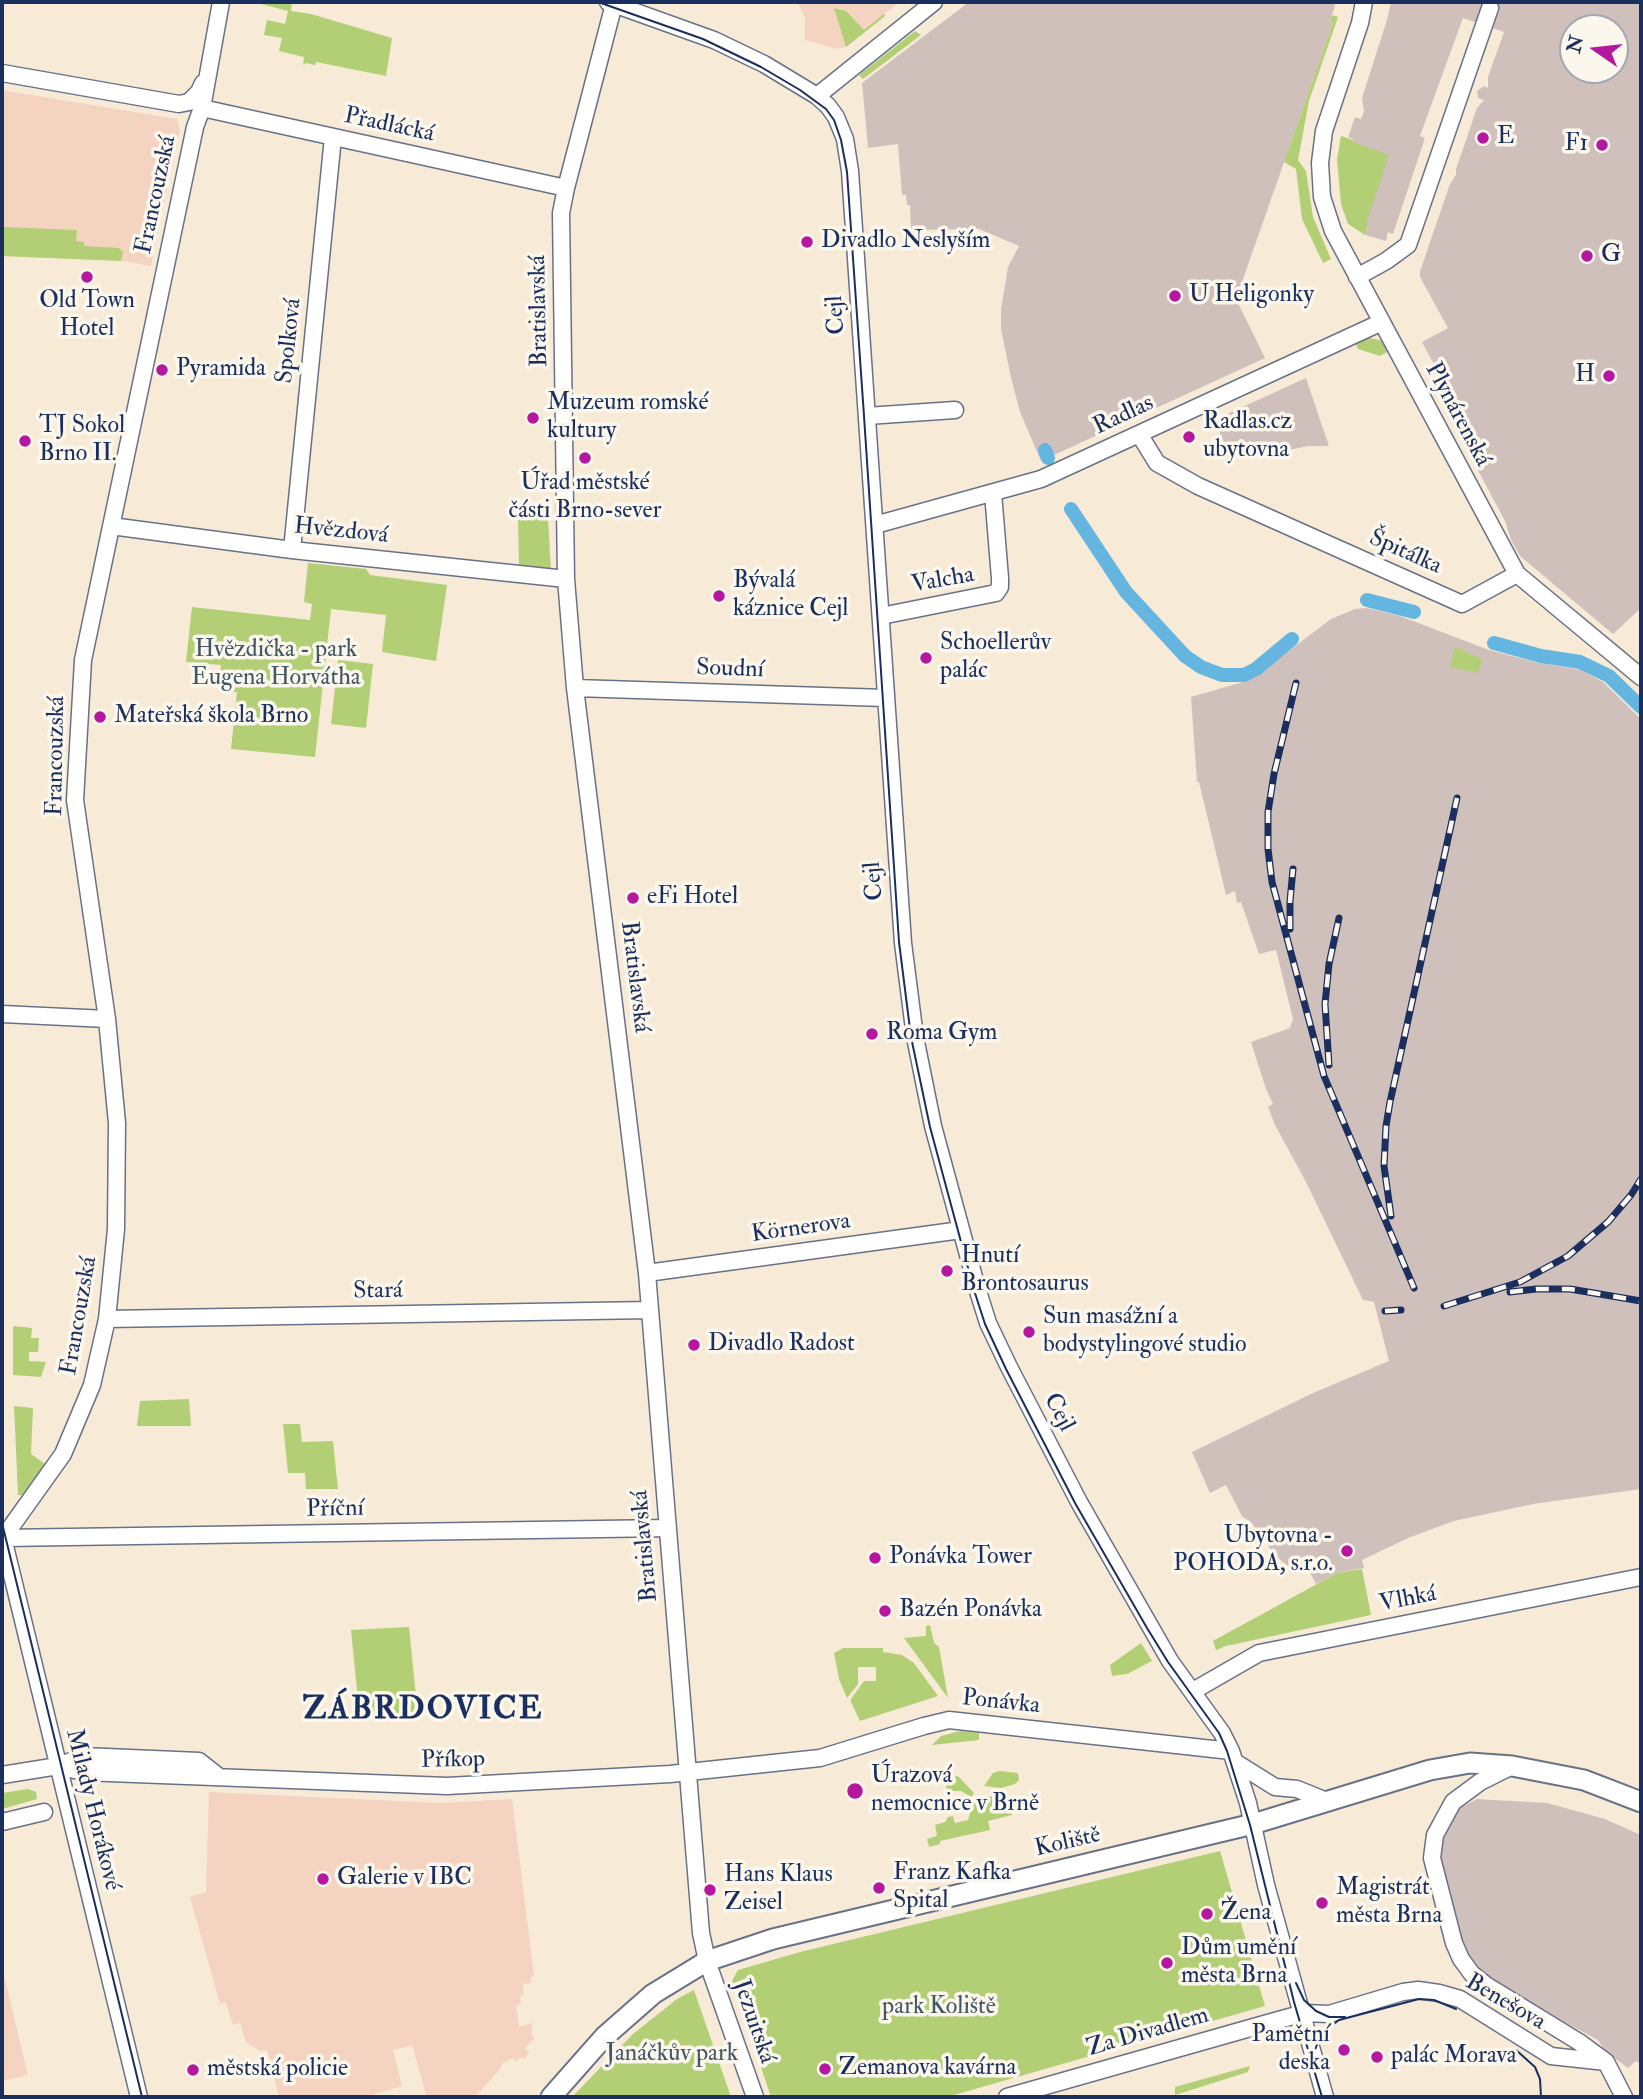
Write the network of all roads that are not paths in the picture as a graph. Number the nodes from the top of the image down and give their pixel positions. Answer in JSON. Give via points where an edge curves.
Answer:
{"nodes":[{"id":1,"x":222,"y":2,"type":"edge"},
{"id":2,"x":934,"y":2,"type":"edge"},
{"id":3,"x":1364,"y":2,"type":"edge"},
{"id":4,"x":611,"y":3,"type":"edge"},
{"id":5,"x":1490,"y":8,"type":"dead end"},
{"id":6,"x":2,"y":73,"type":"edge"},
{"id":7,"x":206,"y":77,"type":"junction"},
{"id":8,"x":817,"y":96,"type":"junction"},
{"id":9,"x":202,"y":108,"type":"junction"},
{"id":10,"x":333,"y":137,"type":"junction"},
{"id":11,"x":566,"y":188,"type":"junction"},
{"id":12,"x":1357,"y":277,"type":"junction"},
{"id":13,"x":1382,"y":322,"type":"junction"},
{"id":14,"x":955,"y":410,"type":"dead end"},
{"id":15,"x":867,"y":416,"type":"junction"},
{"id":16,"x":1139,"y":434,"type":"junction"},
{"id":17,"x":993,"y":493,"type":"junction"},
{"id":18,"x":875,"y":525,"type":"junction"},
{"id":19,"x":111,"y":527,"type":"junction"},
{"id":20,"x":292,"y":550,"type":"junction"},
{"id":21,"x":1517,"y":574,"type":"junction"},
{"id":22,"x":566,"y":579,"type":"junction"},
{"id":23,"x":881,"y":616,"type":"junction"},
{"id":24,"x":1641,"y":677,"type":"edge"},
{"id":25,"x":575,"y":688,"type":"junction"},
{"id":26,"x":885,"y":698,"type":"junction"},
{"id":27,"x":2,"y":1014,"type":"edge"},
{"id":28,"x":107,"y":1019,"type":"junction"},
{"id":29,"x":961,"y":1230,"type":"junction"},
{"id":30,"x":647,"y":1273,"type":"junction"},
{"id":31,"x":650,"y":1310,"type":"junction"},
{"id":32,"x":107,"y":1319,"type":"junction"},
{"id":33,"x":667,"y":1528,"type":"junction"},
{"id":34,"x":2,"y":1536,"type":"edge"},
{"id":35,"x":1641,"y":1577,"type":"edge"},
{"id":36,"x":1193,"y":1691,"type":"junction"},
{"id":37,"x":1233,"y":1757,"type":"junction"},
{"id":38,"x":58,"y":1766,"type":"junction"},
{"id":39,"x":1512,"y":1766,"type":"junction"},
{"id":40,"x":688,"y":1773,"type":"junction"},
{"id":41,"x":2,"y":1775,"type":"edge"},
{"id":42,"x":1329,"y":1802,"type":"junction"},
{"id":43,"x":1641,"y":1802,"type":"edge"},
{"id":44,"x":44,"y":1812,"type":"dead end"},
{"id":45,"x":2,"y":1822,"type":"edge"},
{"id":46,"x":1254,"y":1824,"type":"junction"},
{"id":47,"x":708,"y":1961,"type":"junction"},
{"id":48,"x":1301,"y":2014,"type":"junction"},
{"id":49,"x":1606,"y":2062,"type":"junction"},
{"id":50,"x":1039,"y":2093,"type":"edge"},
{"id":51,"x":139,"y":2097,"type":"edge"},
{"id":52,"x":551,"y":2097,"type":"edge"},
{"id":53,"x":755,"y":2097,"type":"edge"},
{"id":54,"x":1007,"y":2097,"type":"edge"},
{"id":55,"x":1325,"y":2097,"type":"edge"},
{"id":56,"x":1624,"y":2097,"type":"edge"}],
"edges":[{"from":1,"to":7,"type":"street","name":"Francouzská"},
{"from":2,"to":8,"type":"street"},
{"from":3,"to":12,"type":"street","name":"Plynárenská","via":[[1330,109],[1320,163],[1326,213]]},
{"from":4,"to":8,"type":"street","name":"Cejl","via":[[737,50]]},
{"from":4,"to":11,"type":"street","name":"Bratislavská"},
{"from":5,"to":12,"type":"street","via":[[1408,245]]},
{"from":6,"to":7,"type":"street","via":[[183,105],[199,92]]},
{"from":7,"to":9,"type":"street","name":"Francouzská"},
{"from":8,"to":15,"type":"street","name":"Cejl","via":[[836,117],[845,139]]},
{"from":9,"to":10,"type":"street","name":"Přadlácká"},
{"from":9,"to":19,"type":"street","name":"Francouzská"},
{"from":10,"to":11,"type":"street","name":"Přadlácká"},
{"from":10,"to":20,"type":"street","name":"Spolková"},
{"from":11,"to":22,"type":"street","name":"Bratislavská","via":[[561,227]]},
{"from":12,"to":13,"type":"street","name":"Plynárenská"},
{"from":13,"to":16,"type":"street","name":"Radlas"},
{"from":13,"to":21,"type":"street","name":"Plynárenská"},
{"from":14,"to":15,"type":"street"},
{"from":15,"to":18,"type":"street","name":"Cejl"},
{"from":16,"to":17,"type":"street","name":"Radlas","via":[[1041,479]]},
{"from":16,"to":21,"type":"street","name":"Špitálka","via":[[1157,463],[1198,485],[1462,604]]},
{"from":17,"to":18,"type":"street","name":"Radlas"},
{"from":17,"to":23,"type":"street","name":"Valcha","via":[[1000,587],[996,593]]},
{"from":18,"to":23,"type":"street","name":"Cejl"},
{"from":19,"to":20,"type":"street","name":"Hvězdová"},
{"from":19,"to":28,"type":"street","name":"Francouzská","via":[[83,660],[75,800]]},
{"from":20,"to":22,"type":"street","name":"Hvězdová"},
{"from":21,"to":24,"type":"street"},
{"from":22,"to":25,"type":"street","name":"Bratislavská"},
{"from":23,"to":26,"type":"street","name":"Cejl"},
{"from":25,"to":26,"type":"street","name":"Soudní"},
{"from":25,"to":30,"type":"street","name":"Bratislavská"},
{"from":26,"to":29,"type":"street","name":"Cejl","via":[[903,943],[915,1037]]},
{"from":27,"to":28,"type":"street"},
{"from":28,"to":32,"type":"street","name":"Francouzská","via":[[117,1124],[117,1229]]},
{"from":29,"to":30,"type":"street","name":"Körnerova"},
{"from":29,"to":36,"type":"street","name":"Cejl","via":[[988,1323],[1024,1399],[1163,1650]]},
{"from":30,"to":31,"type":"street","name":"Bratislavská"},
{"from":31,"to":32,"type":"street","name":"Stará"},
{"from":31,"to":33,"type":"street","name":"Bratislavská"},
{"from":32,"to":34,"type":"street","name":"Francouzská","via":[[92,1385],[63,1454]]},
{"from":33,"to":34,"type":"street","name":"Příční"},
{"from":33,"to":40,"type":"street","name":"Bratislavská"},
{"from":34,"to":38,"type":"street","name":"Milady Horákové"},
{"from":35,"to":36,"type":"street","name":"Vlhká","via":[[1259,1653]]},
{"from":36,"to":37,"type":"street","name":"Cejl","via":[[1222,1732]]},
{"from":37,"to":40,"type":"street","name":"Ponávka","via":[[949,1720],[820,1758]]},
{"from":37,"to":42,"type":"street","via":[[1275,1787],[1297,1789]]},
{"from":37,"to":46,"type":"street","name":"Cejl"},
{"from":38,"to":40,"type":"street","name":"Příkop","via":[[83,1772],[447,1786]]},
{"from":38,"to":41,"type":"street","name":"Příkop"},
{"from":38,"to":51,"type":"street","name":"Milady Horákové"},
{"from":39,"to":42,"type":"main road","name":"Koliště","via":[[1470,1763],[1430,1770]]},
{"from":39,"to":43,"type":"main road","name":"Koliště","via":[[1584,1780]]},
{"from":39,"to":49,"type":"street","via":[[1454,1802],[1435,1835],[1432,1858],[1454,1943],[1472,1974],[1486,1986]]},
{"from":40,"to":47,"type":"street","name":"Bratislavská","via":[[701,1933]]},
{"from":42,"to":46,"type":"main road","name":"Koliště"},
{"from":44,"to":45,"type":"street"},
{"from":46,"to":47,"type":"main road","name":"Koliště","via":[[774,1939]]},
{"from":46,"to":48,"type":"street","name":"Cejl"},
{"from":47,"to":52,"type":"main road","name":"Koliště","via":[[653,1994],[604,2037]]},
{"from":47,"to":53,"type":"street","name":"Jezuitská"},
{"from":48,"to":49,"type":"street","name":"Benešova","via":[[1329,2014],[1403,1992],[1439,1993],[1467,2003],[1551,2056]]},
{"from":48,"to":50,"type":"street","name":"Za Divadlem"},
{"from":48,"to":55,"type":"street","name":"Cejl"},
{"from":49,"to":56,"type":"street"},
{"from":50,"to":54,"type":"street","name":"Za Divadlem"}]}
